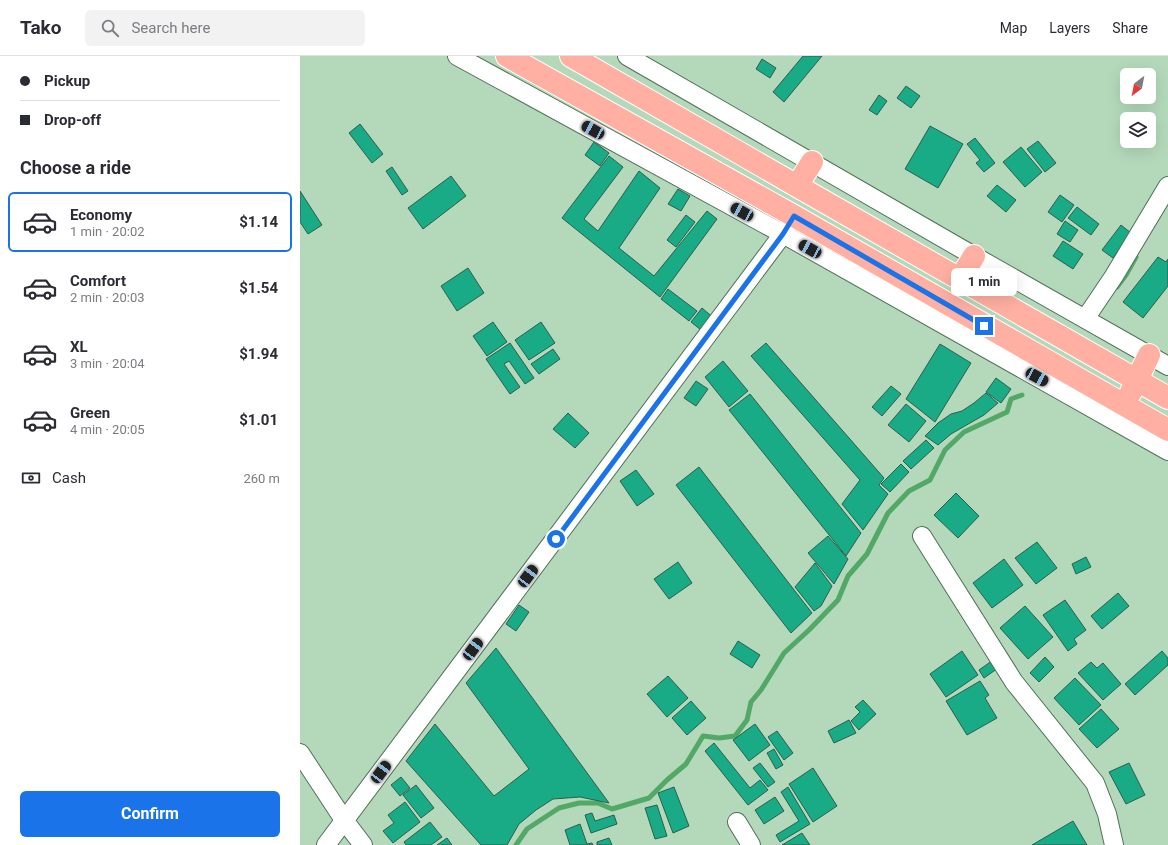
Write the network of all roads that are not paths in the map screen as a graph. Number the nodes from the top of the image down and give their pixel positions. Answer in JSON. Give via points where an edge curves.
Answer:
{"nodes":[{"id":1,"x":457,"y":56,"type":"edge"},
{"id":2,"x":507,"y":56,"type":"edge"},
{"id":3,"x":571,"y":56,"type":"edge"},
{"id":4,"x":627,"y":56,"type":"edge"},
{"id":5,"x":812,"y":162,"type":"junction"},
{"id":6,"x":797,"y":186,"type":"junction"},
{"id":7,"x":1168,"y":186,"type":"edge"},
{"id":8,"x":788,"y":225,"type":"junction"},
{"id":9,"x":974,"y":256,"type":"junction"},
{"id":10,"x":960,"y":279,"type":"junction"},
{"id":11,"x":1085,"y":319,"type":"junction"},
{"id":12,"x":993,"y":341,"type":"junction"},
{"id":13,"x":1149,"y":355,"type":"junction"},
{"id":14,"x":1168,"y":366,"type":"edge"},
{"id":15,"x":1137,"y":380,"type":"junction"},
{"id":16,"x":1168,"y":398,"type":"edge"},
{"id":17,"x":1124,"y":406,"type":"junction"},
{"id":18,"x":1168,"y":430,"type":"edge"},
{"id":19,"x":1168,"y":450,"type":"edge"},
{"id":20,"x":922,"y":536,"type":"dead end"},
{"id":21,"x":300,"y":753,"type":"edge"},
{"id":22,"x":344,"y":820,"type":"junction"},
{"id":23,"x":737,"y":822,"type":"dead end"},
{"id":24,"x":326,"y":845,"type":"edge"},
{"id":25,"x":363,"y":845,"type":"edge"},
{"id":26,"x":751,"y":845,"type":"edge"},
{"id":27,"x":1114,"y":845,"type":"edge"}],
"edges":[{"from":1,"to":8,"type":"street"},
{"from":2,"to":8,"type":"highway"},
{"from":3,"to":6,"type":"highway"},
{"from":4,"to":5,"type":"street"},
{"from":5,"to":6,"type":"highway"},
{"from":5,"to":9,"type":"street"},
{"from":6,"to":10,"type":"highway"},
{"from":7,"to":11,"type":"street"},
{"from":8,"to":12,"type":"highway"},
{"from":8,"to":22,"type":"street"},
{"from":9,"to":10,"type":"highway"},
{"from":9,"to":11,"type":"street"},
{"from":10,"to":15,"type":"highway"},
{"from":11,"to":13,"type":"street"},
{"from":12,"to":17,"type":"highway"},
{"from":12,"to":19,"type":"street"},
{"from":13,"to":14,"type":"street"},
{"from":13,"to":15,"type":"highway"},
{"from":15,"to":16,"type":"highway"},
{"from":15,"to":17,"type":"highway"},
{"from":17,"to":18,"type":"highway"},
{"from":20,"to":27,"type":"street","via":[[1014,682],[1095,783],[1107,814]]},
{"from":21,"to":22,"type":"street"},
{"from":22,"to":24,"type":"street"},
{"from":22,"to":25,"type":"street"},
{"from":23,"to":26,"type":"street"}]}
